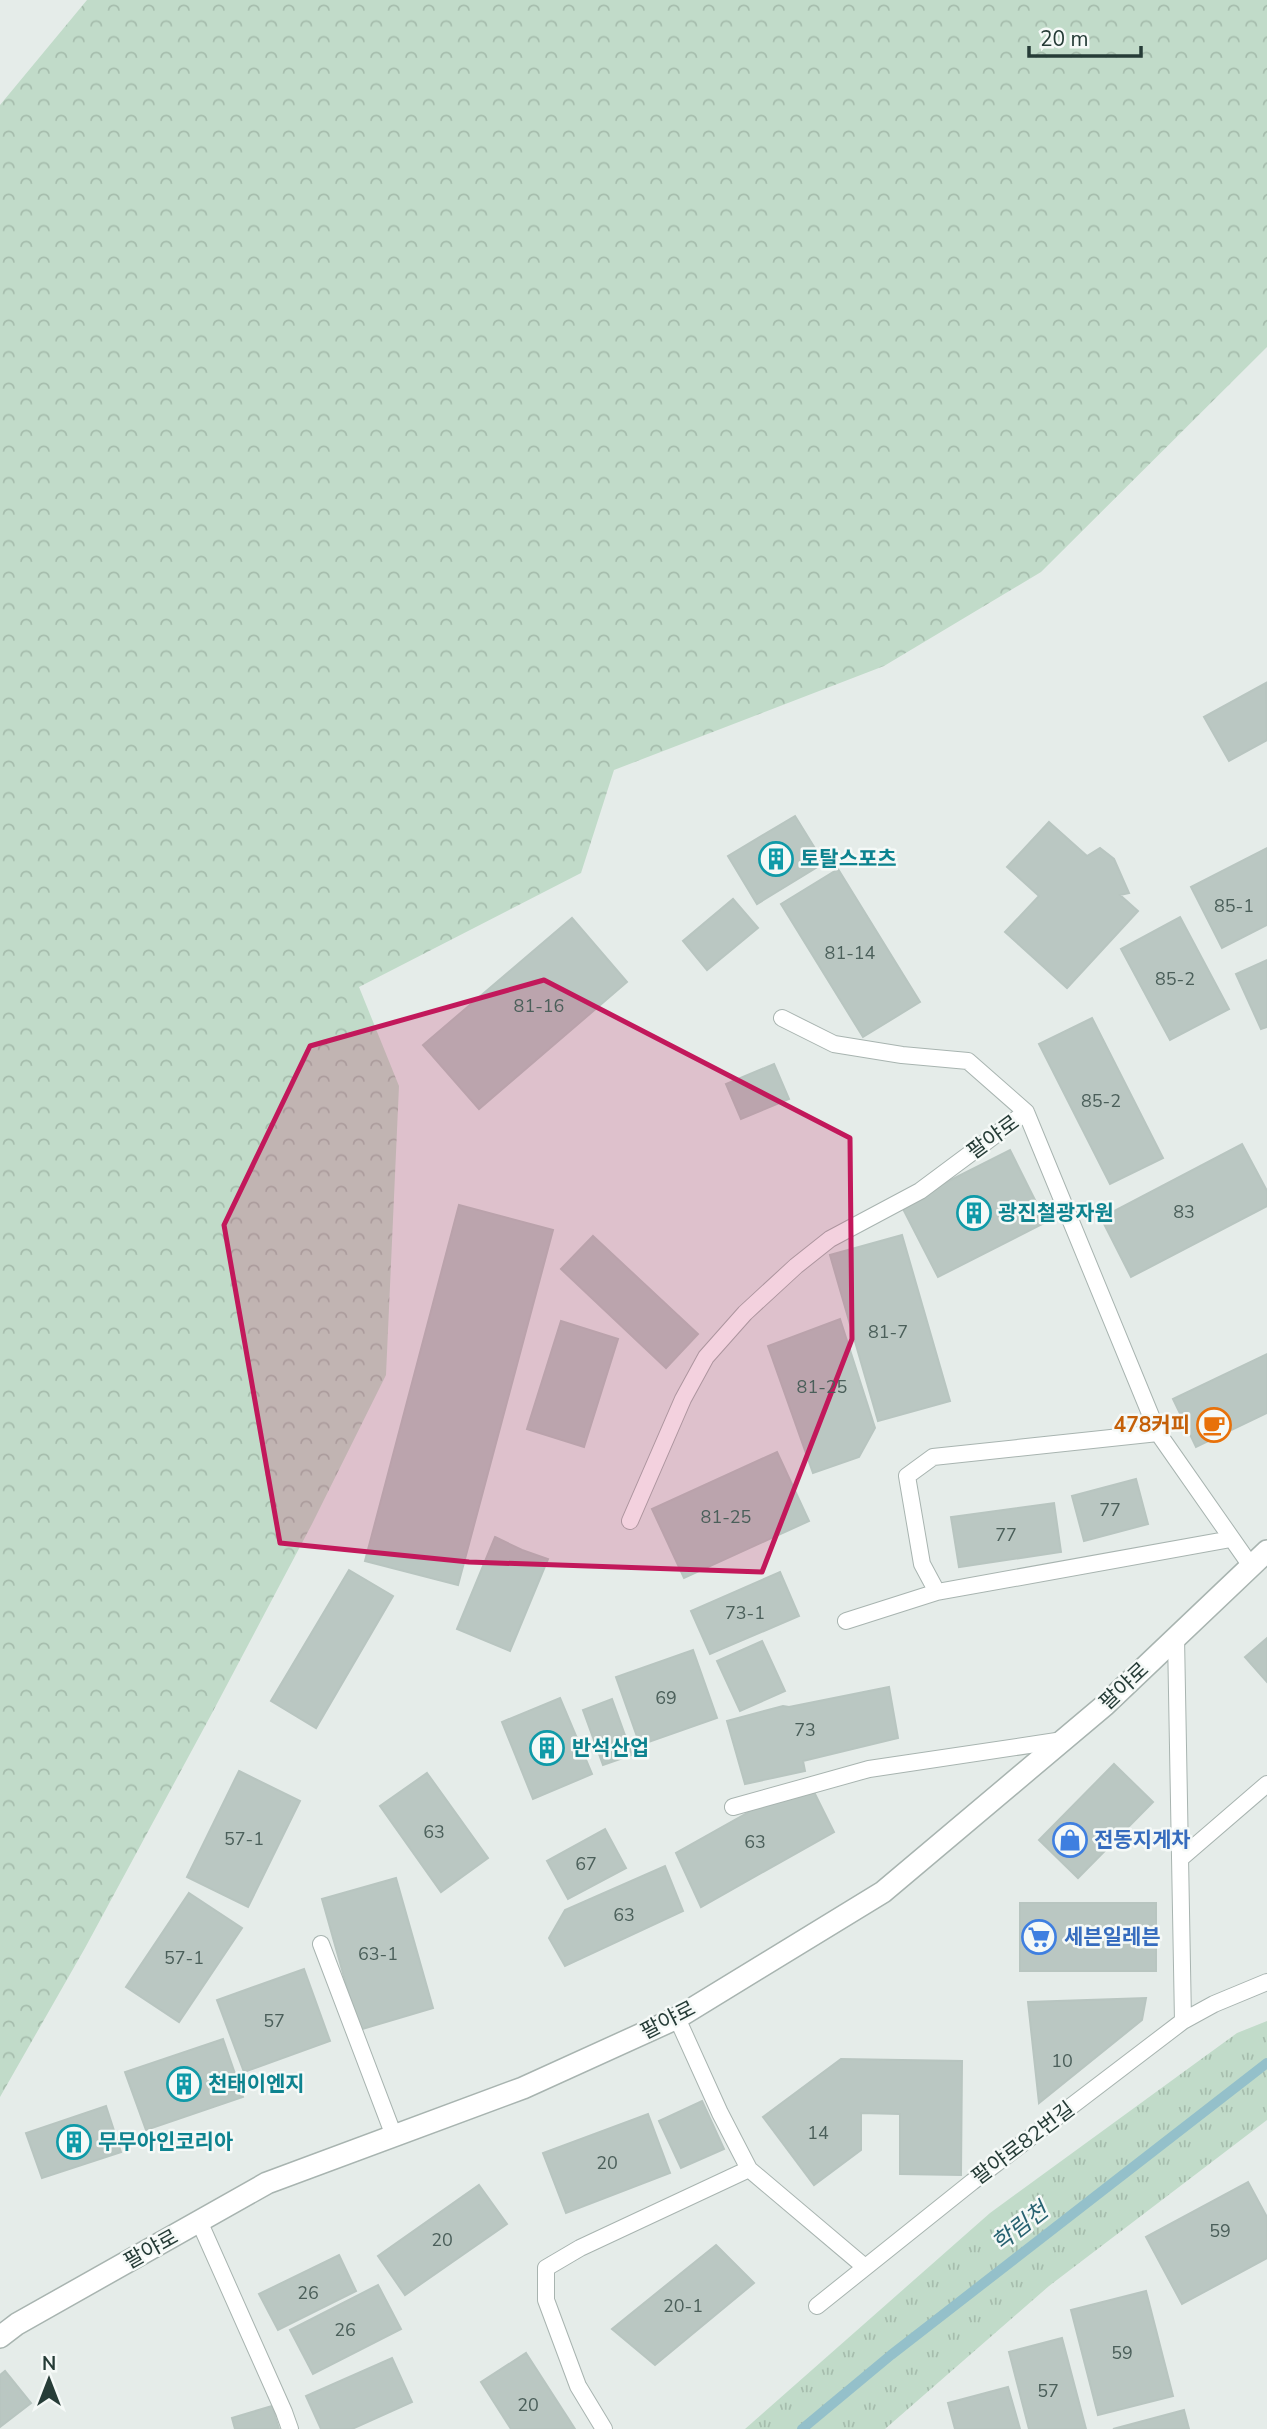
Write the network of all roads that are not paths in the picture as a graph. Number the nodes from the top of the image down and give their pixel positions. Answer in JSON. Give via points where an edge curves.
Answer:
{"nodes":[{"id":1,"x":782,"y":1018,"type":"dead end"},
{"id":2,"x":1026,"y":1112,"type":"junction"},
{"id":3,"x":1158,"y":1433,"type":"junction"},
{"id":4,"x":630,"y":1521,"type":"dead end"},
{"id":5,"x":1231,"y":1539,"type":"junction"},
{"id":6,"x":1267,"y":1551,"type":"edge"},
{"id":7,"x":1251,"y":1566,"type":"junction"},
{"id":8,"x":937,"y":1592,"type":"junction"},
{"id":9,"x":846,"y":1620,"type":"dead end"},
{"id":10,"x":1176,"y":1637,"type":"junction"},
{"id":11,"x":1063,"y":1740,"type":"junction"},
{"id":12,"x":1267,"y":1784,"type":"edge"},
{"id":13,"x":733,"y":1807,"type":"dead end"},
{"id":14,"x":1180,"y":1859,"type":"junction"},
{"id":15,"x":321,"y":1944,"type":"dead end"},
{"id":16,"x":1267,"y":1982,"type":"edge"},
{"id":17,"x":677,"y":2018,"type":"junction"},
{"id":18,"x":1183,"y":2021,"type":"junction"},
{"id":19,"x":394,"y":2136,"type":"junction"},
{"id":20,"x":749,"y":2168,"type":"junction"},
{"id":21,"x":199,"y":2221,"type":"junction"},
{"id":22,"x":865,"y":2267,"type":"junction"},
{"id":23,"x":817,"y":2306,"type":"dead end"},
{"id":24,"x":0,"y":2337,"type":"edge"},
{"id":25,"x":290,"y":2429,"type":"edge"},
{"id":26,"x":604,"y":2429,"type":"edge"}],
"edges":[{"from":1,"to":2,"type":"lane","name":"팔야로","via":[[834,1044],[968,1061]]},
{"from":2,"to":3,"type":"lane","name":"팔야로"},
{"from":2,"to":4,"type":"lane","name":"팔야로","via":[[920,1191],[831,1239],[745,1313],[706,1357]]},
{"from":3,"to":5,"type":"lane","name":"팔야로"},
{"from":3,"to":8,"type":"lane","via":[[933,1457],[907,1476],[922,1564]]},
{"from":5,"to":7,"type":"lane","name":"팔야로"},
{"from":5,"to":8,"type":"lane"},
{"from":6,"to":7,"type":"street","name":"팔야로"},
{"from":7,"to":10,"type":"street","name":"팔야로"},
{"from":8,"to":9,"type":"lane"},
{"from":10,"to":11,"type":"street","name":"팔야로"},
{"from":10,"to":14,"type":"lane"},
{"from":11,"to":13,"type":"lane","via":[[869,1769]]},
{"from":11,"to":17,"type":"street","name":"팔야로","via":[[883,1892]]},
{"from":12,"to":14,"type":"lane"},
{"from":14,"to":18,"type":"lane"},
{"from":15,"to":19,"type":"lane"},
{"from":16,"to":18,"type":"lane","name":"팔야로82번길"},
{"from":17,"to":19,"type":"street","name":"팔야로","via":[[523,2088]]},
{"from":17,"to":20,"type":"lane"},
{"from":18,"to":22,"type":"lane","name":"팔야로82번길"},
{"from":19,"to":21,"type":"street","name":"팔야로","via":[[267,2183]]},
{"from":20,"to":22,"type":"lane"},
{"from":20,"to":26,"type":"lane","via":[[546,2268],[546,2300],[578,2386]]},
{"from":21,"to":24,"type":"street","name":"팔야로"},
{"from":21,"to":25,"type":"lane"},
{"from":22,"to":23,"type":"lane","name":"팔야로82번길"}]}
